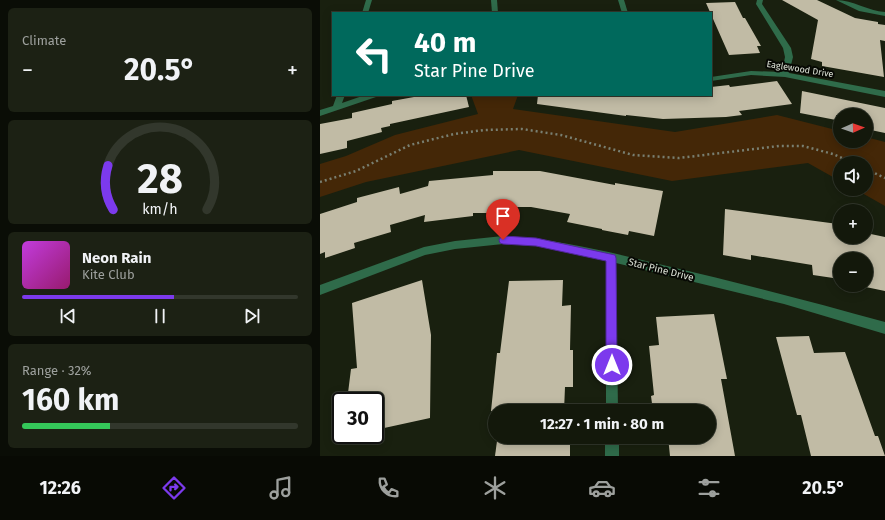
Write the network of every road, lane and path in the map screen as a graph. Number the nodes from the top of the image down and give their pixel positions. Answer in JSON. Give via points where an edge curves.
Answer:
{"nodes":[{"id":1,"x":369,"y":0,"type":"edge"},
{"id":2,"x":494,"y":0,"type":"edge"},
{"id":3,"x":621,"y":0,"type":"edge"},
{"id":4,"x":760,"y":0,"type":"edge"},
{"id":5,"x":839,"y":0,"type":"edge"},
{"id":6,"x":365,"y":12,"type":"edge"},
{"id":7,"x":495,"y":12,"type":"edge"},
{"id":8,"x":625,"y":12,"type":"edge"},
{"id":9,"x":885,"y":14,"type":"edge"},
{"id":10,"x":785,"y":75,"type":"junction"},
{"id":11,"x":712,"y":78,"type":"edge"},
{"id":12,"x":885,"y":94,"type":"edge"},
{"id":13,"x":341,"y":96,"type":"edge"},
{"id":14,"x":370,"y":96,"type":"edge"},
{"id":15,"x":337,"y":107,"type":"junction"},
{"id":16,"x":320,"y":113,"type":"edge"},
{"id":17,"x":837,"y":156,"type":"edge"},
{"id":18,"x":873,"y":172,"type":"edge"},
{"id":19,"x":885,"y":178,"type":"edge"},
{"id":20,"x":320,"y":182,"type":"edge"},
{"id":21,"x":611,"y":258,"type":"junction"},
{"id":22,"x":320,"y":290,"type":"edge"},
{"id":23,"x":884,"y":330,"type":"edge"},
{"id":24,"x":612,"y":404,"type":"edge"},
{"id":25,"x":612,"y":444,"type":"edge"},
{"id":26,"x":612,"y":456,"type":"edge"}],
"edges":[{"from":1,"to":6,"type":"street"},
{"from":2,"to":7,"type":"street"},
{"from":3,"to":8,"type":"street"},
{"from":4,"to":10,"type":"street","via":[[759,4],[787,48],[789,57]]},
{"from":5,"to":9,"type":"street","via":[[855,8]]},
{"from":10,"to":11,"type":"street","name":"Eaglewood Drive","via":[[751,72]]},
{"from":10,"to":12,"type":"street","name":"Eaglewood Drive"},
{"from":13,"to":15,"type":"street"},
{"from":14,"to":15,"type":"street"},
{"from":15,"to":16,"type":"street"},
{"from":17,"to":20,"type":"path","via":[[803,146],[779,146],[679,158],[633,155],[553,134],[522,129],[492,130],[454,134],[410,145],[356,170]]},
{"from":18,"to":19,"type":"path"},
{"from":21,"to":22,"type":"street","name":"Star Pine Drive","via":[[536,242],[503,240],[455,244],[424,251]]},
{"from":21,"to":23,"type":"street","name":"Star Pine Drive","via":[[784,299]]},
{"from":21,"to":24,"type":"street"},
{"from":25,"to":26,"type":"street"}]}
